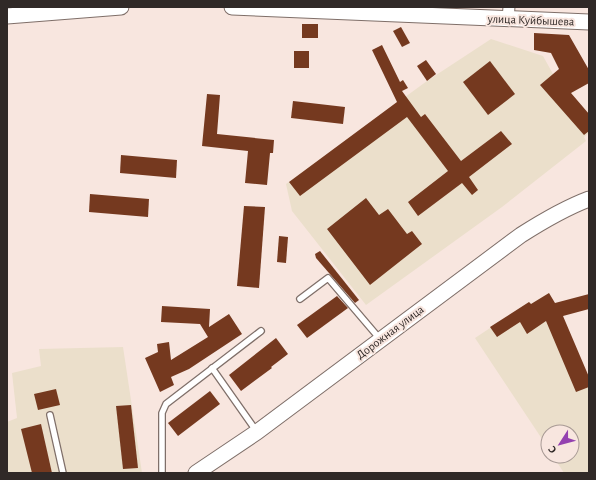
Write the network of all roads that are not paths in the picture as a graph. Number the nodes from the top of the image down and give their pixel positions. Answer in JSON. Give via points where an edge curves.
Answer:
{"nodes":[{"id":1,"x":121,"y":7,"type":"edge"},
{"id":2,"x":232,"y":7,"type":"edge"},
{"id":3,"x":72,"y":8,"type":"edge"},
{"id":4,"x":324,"y":9,"type":"edge"},
{"id":5,"x":509,"y":13,"type":"edge"},
{"id":6,"x":7,"y":16,"type":"edge"},
{"id":7,"x":589,"y":22,"type":"edge"},
{"id":8,"x":589,"y":199,"type":"edge"},
{"id":9,"x":300,"y":299,"type":"dead end"},
{"id":10,"x":261,"y":331,"type":"dead end"},
{"id":11,"x":381,"y":339,"type":"junction"},
{"id":12,"x":212,"y":368,"type":"junction"},
{"id":13,"x":50,"y":414,"type":"dead end"},
{"id":14,"x":257,"y":432,"type":"junction"},
{"id":15,"x":63,"y":473,"type":"edge"},
{"id":16,"x":162,"y":473,"type":"edge"},
{"id":17,"x":196,"y":473,"type":"edge"}],
"edges":[{"from":1,"to":3,"type":"street"},
{"from":2,"to":4,"type":"street","name":"улица Куйбышева"},
{"from":3,"to":6,"type":"street"},
{"from":4,"to":5,"type":"street","name":"улица Куйбышева"},
{"from":5,"to":7,"type":"street","name":"улица Куйбышева"},
{"from":8,"to":11,"type":"street","name":"Дорожная улица","via":[[572,205],[521,235]]},
{"from":9,"to":11,"type":"lane","via":[[328,278]]},
{"from":10,"to":12,"type":"lane"},
{"from":11,"to":14,"type":"street","name":"Дорожная улица"},
{"from":12,"to":14,"type":"lane"},
{"from":12,"to":16,"type":"lane","via":[[162,409]]},
{"from":13,"to":15,"type":"lane"},
{"from":14,"to":17,"type":"street","name":"Дорожная улица"}]}
